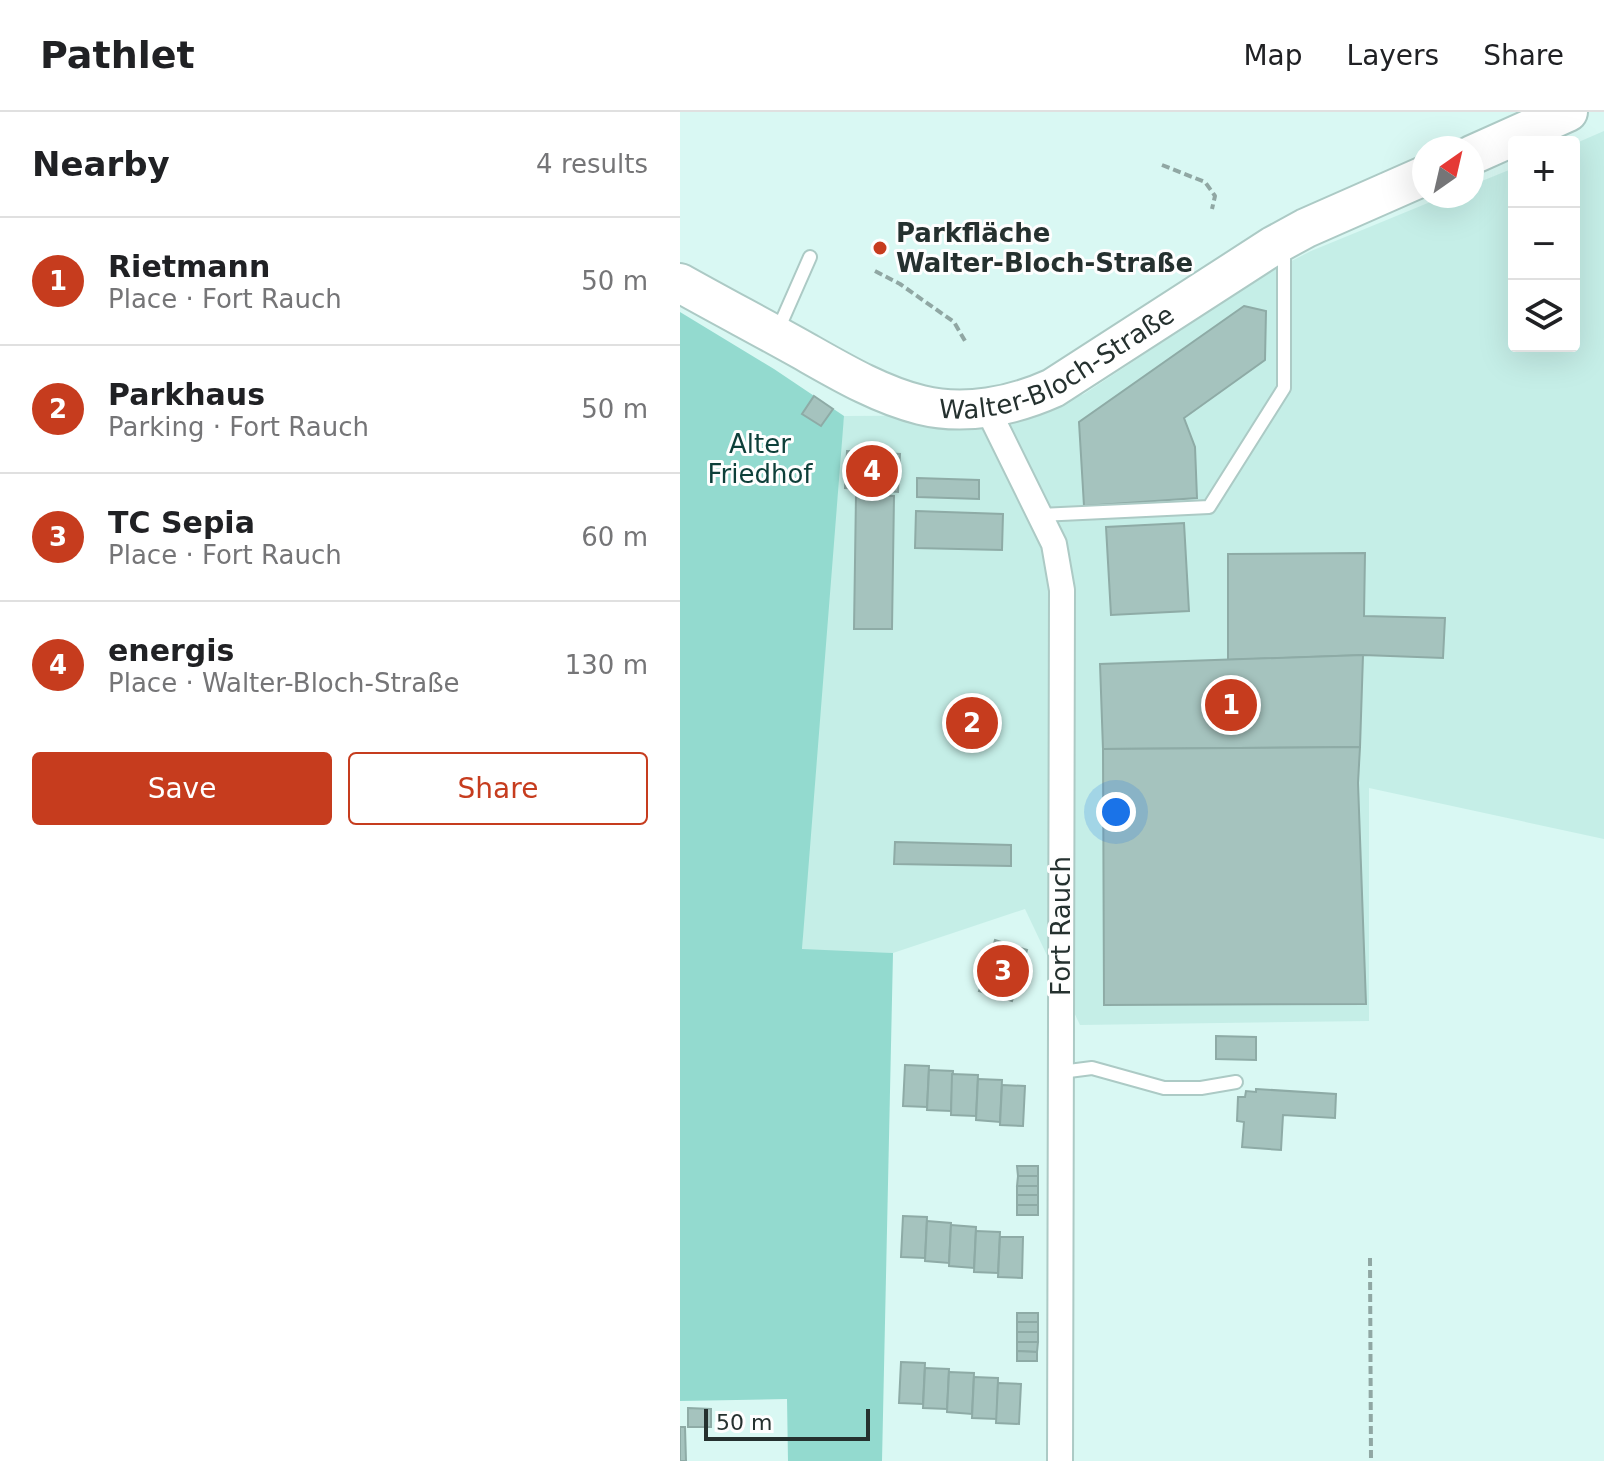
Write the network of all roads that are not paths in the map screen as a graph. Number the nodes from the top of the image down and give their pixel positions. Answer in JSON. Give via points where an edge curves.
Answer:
{"nodes":[{"id":1,"x":1568,"y":112,"type":"edge"},
{"id":2,"x":1484,"y":150,"type":"edge"},
{"id":3,"x":1412,"y":181,"type":"edge"},
{"id":4,"x":1284,"y":240,"type":"junction"},
{"id":5,"x":810,"y":257,"type":"dead end"},
{"id":6,"x":680,"y":283,"type":"edge"},
{"id":7,"x":775,"y":335,"type":"junction"},
{"id":8,"x":987,"y":408,"type":"junction"},
{"id":9,"x":1040,"y":515,"type":"junction"},
{"id":10,"x":1061,"y":1072,"type":"junction"},
{"id":11,"x":1236,"y":1082,"type":"dead end"},
{"id":12,"x":1060,"y":1461,"type":"edge"}],
"edges":[{"from":1,"to":2,"type":"main road"},
{"from":3,"to":4,"type":"main road","name":"Walter-Bloch-Straße"},
{"from":4,"to":8,"type":"main road","name":"Walter-Bloch-Straße","via":[[1053,388],[1025,401]]},
{"from":4,"to":9,"type":"lane","via":[[1284,388],[1209,507]]},
{"from":5,"to":7,"type":"lane"},
{"from":6,"to":7,"type":"main road","name":"Walter-Bloch-Straße"},
{"from":7,"to":8,"type":"main road","name":"Walter-Bloch-Straße","via":[[850,377],[922,406]]},
{"from":8,"to":9,"type":"street","name":"Fort Rauch"},
{"from":9,"to":10,"type":"street","name":"Fort Rauch","via":[[1054,544],[1062,590]]},
{"from":10,"to":11,"type":"lane","via":[[1092,1068],[1164,1088]]},
{"from":10,"to":12,"type":"street","name":"Fort Rauch"}]}
